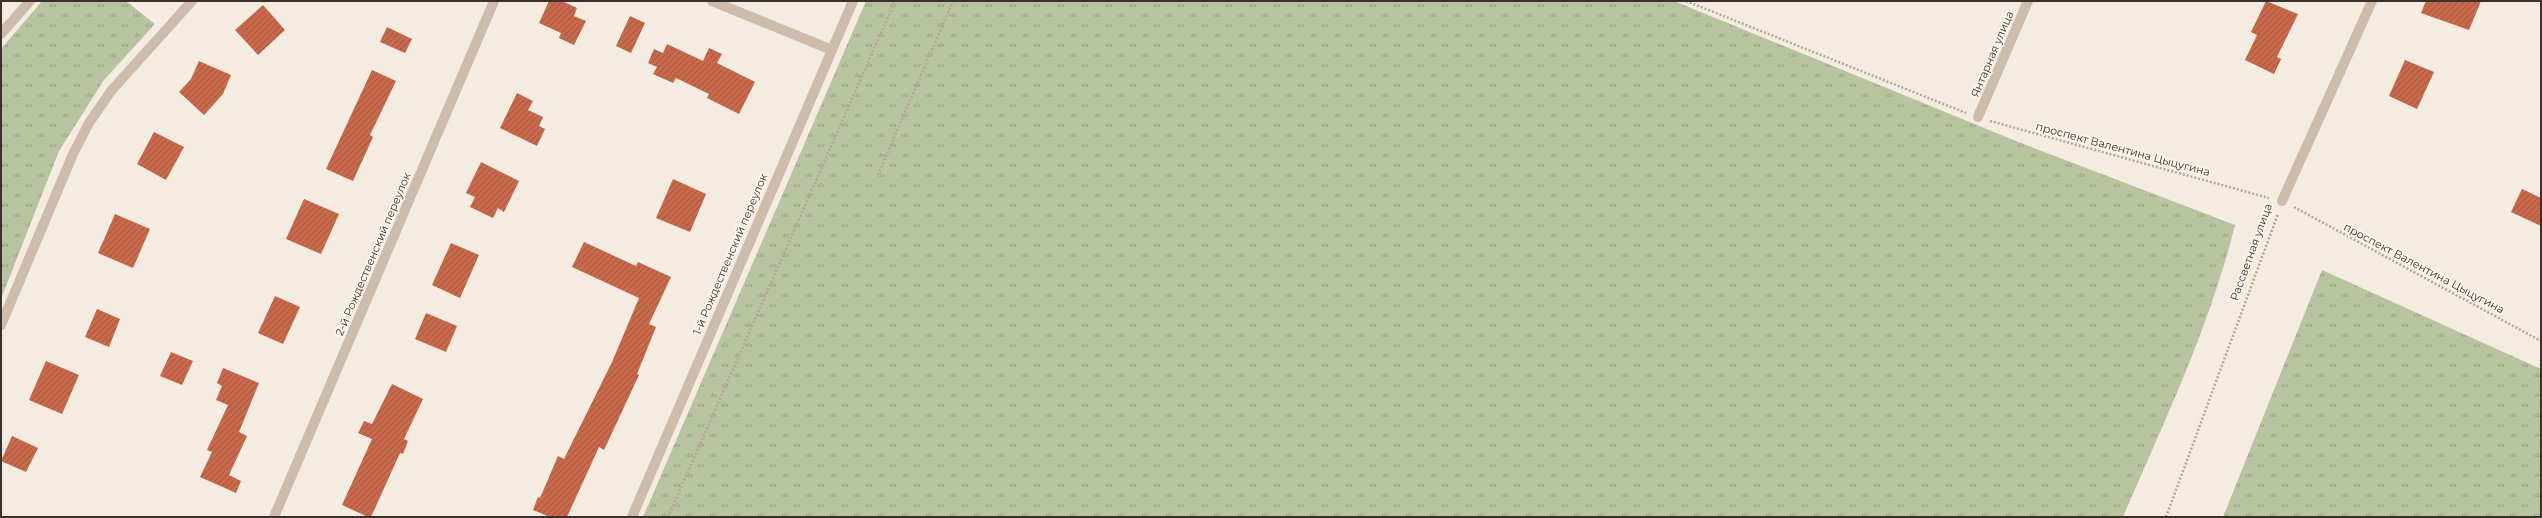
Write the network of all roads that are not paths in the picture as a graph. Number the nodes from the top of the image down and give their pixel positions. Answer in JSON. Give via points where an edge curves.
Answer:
{"nodes":[{"id":1,"x":30,"y":1,"type":"edge"},
{"id":2,"x":192,"y":1,"type":"edge"},
{"id":3,"x":494,"y":1,"type":"edge"},
{"id":4,"x":712,"y":1,"type":"edge"},
{"id":5,"x":853,"y":1,"type":"edge"},
{"id":6,"x":2028,"y":1,"type":"edge"},
{"id":7,"x":2372,"y":1,"type":"edge"},
{"id":8,"x":1,"y":34,"type":"edge"},
{"id":9,"x":832,"y":50,"type":"junction"},
{"id":10,"x":1978,"y":117,"type":"road end"},
{"id":11,"x":2282,"y":201,"type":"road end"},
{"id":12,"x":1,"y":325,"type":"edge"},
{"id":13,"x":274,"y":517,"type":"edge"},
{"id":14,"x":632,"y":517,"type":"edge"}],
"edges":[{"from":1,"to":8,"type":"street"},
{"from":2,"to":12,"type":"street","via":[[111,91],[89,123]]},
{"from":3,"to":13,"type":"street","name":"2-й Рождественский переулок"},
{"from":4,"to":9,"type":"street"},
{"from":5,"to":9,"type":"street","name":"1-й Рождественский переулок"},
{"from":6,"to":10,"type":"street","name":"Янтарная улица"},
{"from":7,"to":11,"type":"street","name":"Рассветная улица"},
{"from":9,"to":14,"type":"street","name":"1-й Рождественский переулок"}]}
